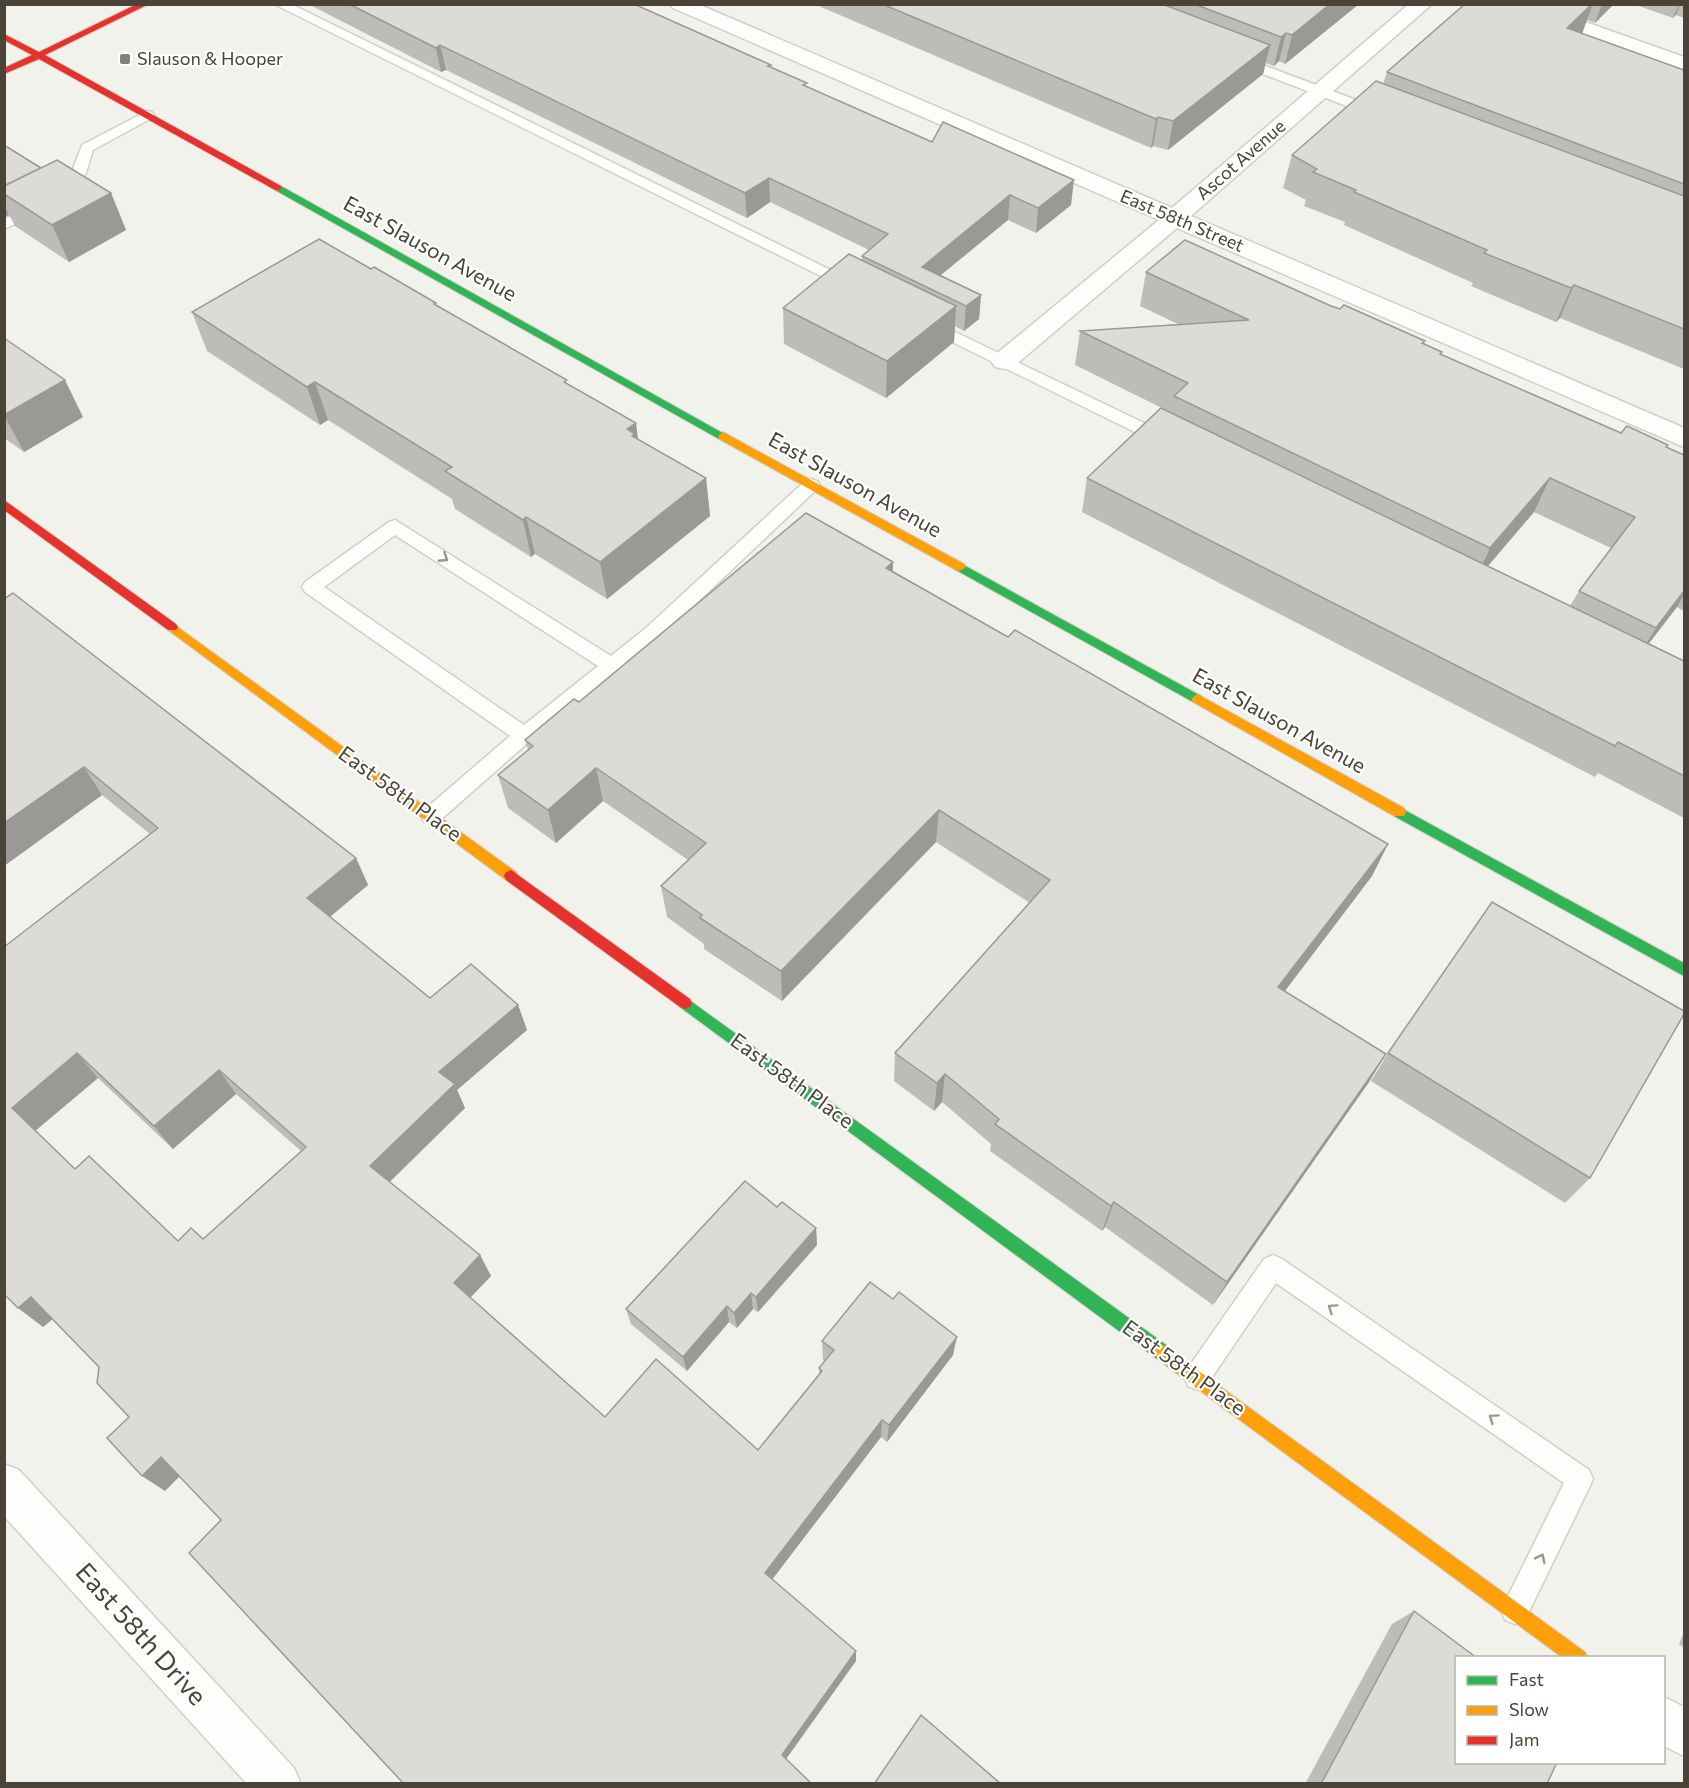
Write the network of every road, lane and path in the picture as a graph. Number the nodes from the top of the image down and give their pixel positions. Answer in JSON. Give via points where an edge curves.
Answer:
{"nodes":[{"id":1,"x":145,"y":4,"type":"edge"},
{"id":2,"x":280,"y":4,"type":"edge"},
{"id":3,"x":680,"y":4,"type":"edge"},
{"id":4,"x":1422,"y":4,"type":"edge"},
{"id":5,"x":1514,"y":4,"type":"edge"},
{"id":6,"x":4,"y":36,"type":"edge"},
{"id":7,"x":1223,"y":54,"type":"edge"},
{"id":8,"x":39,"y":56,"type":"junction"},
{"id":9,"x":1684,"y":64,"type":"edge"},
{"id":10,"x":4,"y":72,"type":"edge"},
{"id":11,"x":1321,"y":92,"type":"junction"},
{"id":12,"x":147,"y":115,"type":"junction"},
{"id":13,"x":1387,"y":117,"type":"edge"},
{"id":14,"x":1175,"y":218,"type":"junction"},
{"id":15,"x":4,"y":225,"type":"edge"},
{"id":16,"x":865,"y":293,"type":"edge"},
{"id":17,"x":919,"y":319,"type":"edge"},
{"id":18,"x":1004,"y":361,"type":"junction"},
{"id":19,"x":1684,"y":438,"type":"edge"},
{"id":20,"x":1185,"y":450,"type":"edge"},
{"id":21,"x":811,"y":485,"type":"junction"},
{"id":22,"x":4,"y":504,"type":"edge"},
{"id":23,"x":613,"y":666,"type":"junction"},
{"id":24,"x":524,"y":735,"type":"junction"},
{"id":25,"x":430,"y":816,"type":"junction"},
{"id":26,"x":1684,"y":970,"type":"edge"},
{"id":27,"x":1197,"y":1377,"type":"junction"},
{"id":28,"x":4,"y":1485,"type":"edge"},
{"id":29,"x":1515,"y":1610,"type":"junction"},
{"id":30,"x":1576,"y":1656,"type":"edge"},
{"id":31,"x":1665,"y":1720,"type":"edge"},
{"id":32,"x":1684,"y":1734,"type":"edge"},
{"id":33,"x":278,"y":1784,"type":"edge"}],
"edges":[{"from":1,"to":8,"type":"main road"},
{"from":2,"to":16,"type":"lane"},
{"from":3,"to":14,"type":"street","name":"East 58th Street"},
{"from":4,"to":11,"type":"street","name":"Ascot Avenue"},
{"from":5,"to":9,"type":"street"},
{"from":6,"to":8,"type":"main road","name":"East Slauson Avenue"},
{"from":7,"to":11,"type":"lane"},
{"from":8,"to":10,"type":"main road"},
{"from":8,"to":12,"type":"main road","name":"East Slauson Avenue"},
{"from":11,"to":13,"type":"lane"},
{"from":11,"to":14,"type":"street","name":"Ascot Avenue"},
{"from":12,"to":15,"type":"lane","via":[[87,148],[72,189]]},
{"from":12,"to":21,"type":"main road","name":"East Slauson Avenue"},
{"from":14,"to":18,"type":"street","name":"Ascot Avenue"},
{"from":14,"to":19,"type":"street","name":"East 58th Street"},
{"from":17,"to":18,"type":"lane"},
{"from":18,"to":20,"type":"lane"},
{"from":21,"to":23,"type":"lane"},
{"from":21,"to":26,"type":"main road","name":"East Slauson Avenue"},
{"from":22,"to":25,"type":"main road","name":"East 58th Place"},
{"from":23,"to":24,"type":"lane"},
{"from":24,"to":23,"type":"lane","one_way":true,"via":[[311,587],[395,526]]},
{"from":24,"to":25,"type":"lane"},
{"from":25,"to":27,"type":"main road","name":"East 58th Place"},
{"from":27,"to":29,"type":"main road","name":"East 58th Place"},
{"from":29,"to":27,"type":"lane","one_way":true,"via":[[1580,1479],[1273,1267]]},
{"from":28,"to":33,"type":"street","name":"East 58th Drive"},
{"from":29,"to":30,"type":"main road","name":"East 58th Place"},
{"from":31,"to":32,"type":"street"}]}
